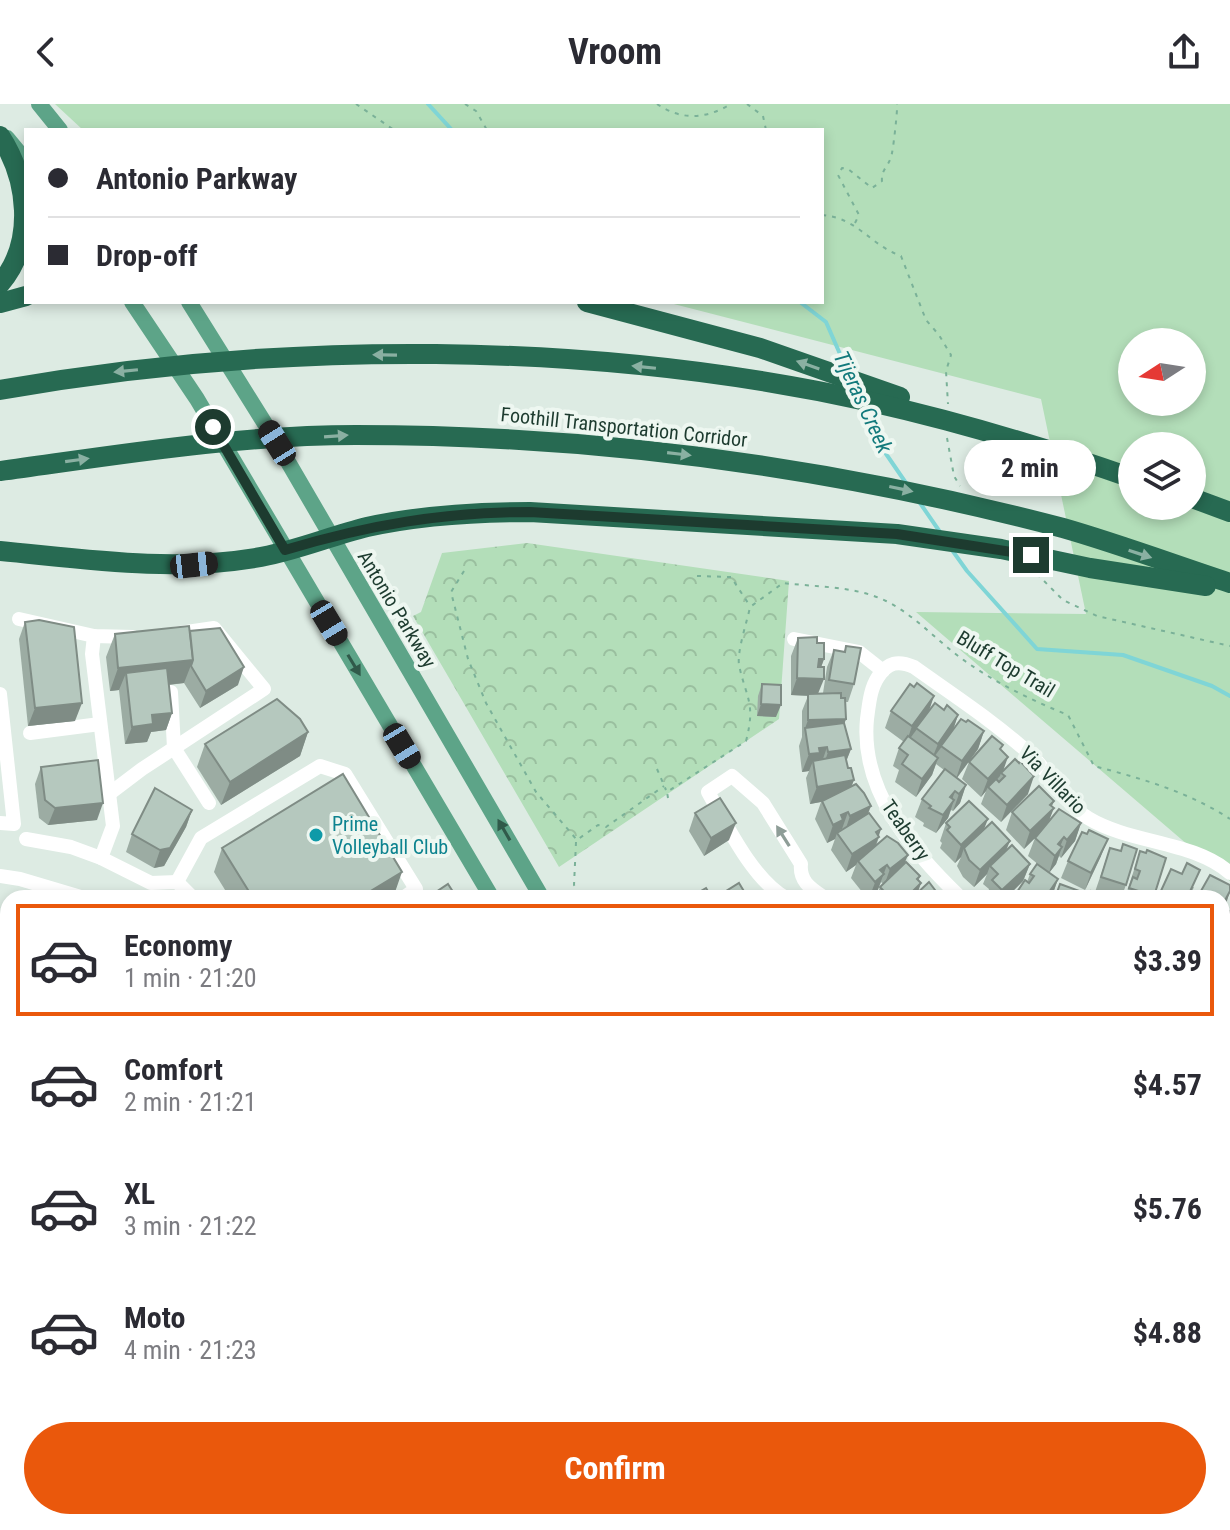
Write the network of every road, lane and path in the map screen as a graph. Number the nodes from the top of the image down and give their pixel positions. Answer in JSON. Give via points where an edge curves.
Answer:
{"nodes":[{"id":1,"x":39,"y":104,"type":"edge"},
{"id":2,"x":356,"y":104,"type":"edge"},
{"id":3,"x":465,"y":104,"type":"edge"},
{"id":4,"x":657,"y":104,"type":"edge"},
{"id":5,"x":731,"y":104,"type":"edge"},
{"id":6,"x":747,"y":104,"type":"edge"},
{"id":7,"x":897,"y":104,"type":"edge"},
{"id":8,"x":58,"y":128,"type":"edge"},
{"id":9,"x":391,"y":128,"type":"edge"},
{"id":10,"x":486,"y":128,"type":"edge"},
{"id":11,"x":766,"y":128,"type":"edge"},
{"id":12,"x":0,"y":130,"type":"edge"},
{"id":13,"x":0,"y":136,"type":"edge"},
{"id":14,"x":24,"y":159,"type":"edge"},
{"id":15,"x":824,"y":216,"type":"edge"},
{"id":16,"x":854,"y":224,"type":"junction"},
{"id":17,"x":0,"y":284,"type":"edge"},
{"id":18,"x":24,"y":297,"type":"edge"},
{"id":19,"x":0,"y":303,"type":"edge"},
{"id":20,"x":134,"y":304,"type":"edge"},
{"id":21,"x":190,"y":304,"type":"edge"},
{"id":22,"x":595,"y":304,"type":"edge"},
{"id":23,"x":0,"y":390,"type":"edge"},
{"id":24,"x":948,"y":403,"type":"dead end"},
{"id":25,"x":947,"y":434,"type":"dead end"},
{"id":26,"x":1040,"y":446,"type":"junction"},
{"id":27,"x":0,"y":471,"type":"edge"},
{"id":28,"x":1118,"y":473,"type":"edge"},
{"id":29,"x":960,"y":486,"type":"dead end"},
{"id":30,"x":1206,"y":503,"type":"edge"},
{"id":31,"x":1230,"y":512,"type":"edge"},
{"id":32,"x":331,"y":536,"type":"junction"},
{"id":33,"x":285,"y":550,"type":"junction"},
{"id":34,"x":0,"y":551,"type":"edge"},
{"id":35,"x":464,"y":571,"type":"dead end"},
{"id":36,"x":1035,"y":572,"type":"dead end"},
{"id":37,"x":697,"y":576,"type":"dead end"},
{"id":38,"x":1230,"y":586,"type":"edge"},
{"id":39,"x":750,"y":607,"type":"junction"},
{"id":40,"x":19,"y":619,"type":"dead end"},
{"id":41,"x":94,"y":636,"type":"junction"},
{"id":42,"x":794,"y":639,"type":"edge"},
{"id":43,"x":1230,"y":646,"type":"edge"},
{"id":44,"x":887,"y":667,"type":"junction"},
{"id":45,"x":171,"y":692,"type":"edge"},
{"id":46,"x":0,"y":694,"type":"edge"},
{"id":47,"x":100,"y":724,"type":"junction"},
{"id":48,"x":30,"y":733,"type":"dead end"},
{"id":49,"x":174,"y":748,"type":"junction"},
{"id":50,"x":657,"y":769,"type":"dead end"},
{"id":51,"x":664,"y":786,"type":"junction"},
{"id":52,"x":667,"y":792,"type":"junction"},
{"id":53,"x":109,"y":794,"type":"junction"},
{"id":54,"x":668,"y":798,"type":"dead end"},
{"id":55,"x":209,"y":803,"type":"dead end"},
{"id":56,"x":1230,"y":819,"type":"edge"},
{"id":57,"x":0,"y":823,"type":"edge"},
{"id":58,"x":26,"y":839,"type":"dead end"},
{"id":59,"x":577,"y":840,"type":"junction"},
{"id":60,"x":101,"y":858,"type":"junction"},
{"id":61,"x":1230,"y":873,"type":"edge"},
{"id":62,"x":0,"y":876,"type":"edge"},
{"id":63,"x":177,"y":882,"type":"junction"},
{"id":64,"x":57,"y":890,"type":"edge"},
{"id":65,"x":185,"y":890,"type":"edge"},
{"id":66,"x":415,"y":890,"type":"edge"},
{"id":67,"x":487,"y":890,"type":"edge"},
{"id":68,"x":537,"y":890,"type":"edge"},
{"id":69,"x":577,"y":890,"type":"edge"},
{"id":70,"x":774,"y":890,"type":"edge"},
{"id":71,"x":813,"y":890,"type":"edge"},
{"id":72,"x":953,"y":890,"type":"edge"}],
"edges":[{"from":1,"to":8,"type":"main road"},
{"from":2,"to":9,"type":"path"},
{"from":3,"to":10,"type":"path"},
{"from":4,"to":5,"type":"path","via":[[687,117],[707,116]]},
{"from":6,"to":11,"type":"path","via":[[763,116]]},
{"from":7,"to":16,"type":"path","via":[[891,157],[882,181],[872,188],[848,169],[838,175],[859,215]]},
{"from":12,"to":14,"type":"main road"},
{"from":13,"to":17,"type":"highway","via":[[16,167],[24,200],[20,247]]},
{"from":15,"to":16,"type":"path"},
{"from":16,"to":24,"type":"path","via":[[901,256],[908,269],[926,320],[951,355]]},
{"from":18,"to":19,"type":"highway"},
{"from":20,"to":33,"type":"main road","via":[[197,399]]},
{"from":21,"to":32,"type":"main road","name":"Antonio Parkway"},
{"from":26,"to":22,"type":"highway","one_way":true,"via":[[760,348]]},
{"from":26,"to":23,"type":"highway","one_way":true,"via":[[871,402],[777,384],[551,357],[300,354],[77,376]]},
{"from":25,"to":29,"type":"path"},
{"from":26,"to":28,"type":"highway"},
{"from":27,"to":38,"type":"highway","name":"Foothill Transportation Corridor","one_way":true,"via":[[180,446],[353,435],[530,439],[680,454],[928,495],[1066,529]]},
{"from":30,"to":31,"type":"highway"},
{"from":32,"to":33,"type":"highway"},
{"from":32,"to":38,"type":"highway","via":[[414,518],[530,512],[951,541],[1090,568]]},
{"from":68,"to":32,"type":"main road","name":"Antonio Parkway","one_way":true},
{"from":33,"to":34,"type":"highway","via":[[258,558],[164,565]]},
{"from":33,"to":67,"type":"main road","one_way":true},
{"from":35,"to":59,"type":"path","via":[[451,592],[486,703],[536,792]]},
{"from":36,"to":43,"type":"path","via":[[1063,600],[1097,616]]},
{"from":37,"to":39,"type":"path","via":[[731,577]]},
{"from":39,"to":52,"type":"path","via":[[738,662],[751,709],[746,741]]},
{"from":39,"to":56,"type":"path","name":"Bluff Top Trail","via":[[783,583],[885,600],[965,661],[1068,715],[1094,766],[1143,779]]},
{"from":40,"to":41,"type":"street"},
{"from":41,"to":47,"type":"street"},
{"from":41,"to":49,"type":"street","via":[[214,628],[264,689]]},
{"from":42,"to":44,"type":"street","name":"Via Villario","via":[[859,652]]},
{"from":44,"to":61,"type":"street","name":"Via Villario","via":[[901,662],[914,667],[1014,740],[1087,817],[1144,841],[1198,855]]},
{"from":44,"to":72,"type":"street","name":"Teaberry","via":[[869,700],[873,777],[886,808]]},
{"from":45,"to":49,"type":"street"},
{"from":46,"to":57,"type":"street","via":[[14,824]]},
{"from":47,"to":48,"type":"street"},
{"from":47,"to":53,"type":"street","via":[[98,768]]},
{"from":49,"to":53,"type":"street"},
{"from":49,"to":55,"type":"street"},
{"from":50,"to":51,"type":"path"},
{"from":51,"to":52,"type":"path"},
{"from":51,"to":59,"type":"path","via":[[606,827],[598,825]]},
{"from":52,"to":54,"type":"path"},
{"from":53,"to":60,"type":"street","via":[[113,826]]},
{"from":58,"to":60,"type":"street"},
{"from":59,"to":69,"type":"path"},
{"from":60,"to":63,"type":"street","via":[[151,883]]},
{"from":62,"to":64,"type":"street"},
{"from":63,"to":65,"type":"street"},
{"from":63,"to":66,"type":"street","via":[[201,838],[320,766],[345,774]]},
{"from":71,"to":70,"type":"street","one_way":true,"via":[[763,803],[732,776],[708,792]]}]}
